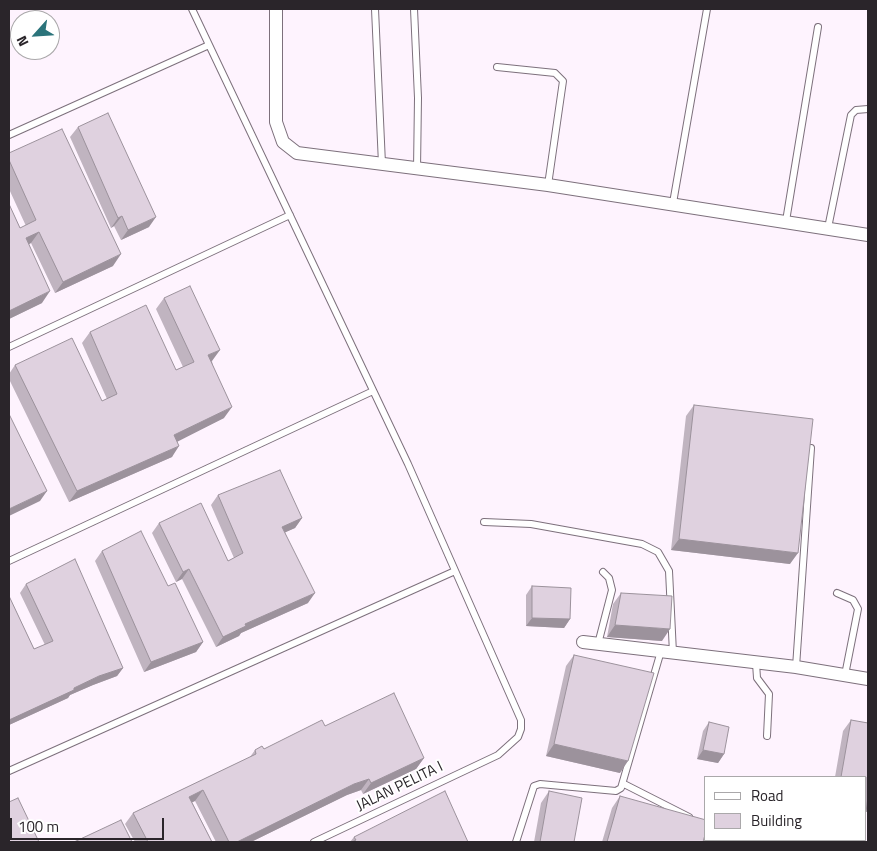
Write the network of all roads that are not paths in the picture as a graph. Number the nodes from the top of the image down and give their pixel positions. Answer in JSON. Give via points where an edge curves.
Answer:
{"nodes":[{"id":1,"x":192,"y":9,"type":"edge"},
{"id":2,"x":276,"y":9,"type":"edge"},
{"id":3,"x":374,"y":9,"type":"edge"},
{"id":4,"x":414,"y":9,"type":"edge"},
{"id":5,"x":707,"y":9,"type":"edge"},
{"id":6,"x":818,"y":27,"type":"dead end"},
{"id":7,"x":209,"y":45,"type":"junction"},
{"id":8,"x":497,"y":67,"type":"dead end"},
{"id":9,"x":868,"y":109,"type":"edge"},
{"id":10,"x":9,"y":134,"type":"edge"},
{"id":11,"x":382,"y":164,"type":"junction"},
{"id":12,"x":417,"y":169,"type":"junction"},
{"id":13,"x":548,"y":185,"type":"junction"},
{"id":14,"x":673,"y":204,"type":"junction"},
{"id":15,"x":290,"y":215,"type":"junction"},
{"id":16,"x":786,"y":221,"type":"junction"},
{"id":17,"x":828,"y":228,"type":"junction"},
{"id":18,"x":868,"y":234,"type":"edge"},
{"id":19,"x":9,"y":347,"type":"edge"},
{"id":20,"x":373,"y":391,"type":"junction"},
{"id":21,"x":811,"y":448,"type":"edge"},
{"id":22,"x":484,"y":522,"type":"dead end"},
{"id":23,"x":9,"y":561,"type":"edge"},
{"id":24,"x":455,"y":571,"type":"junction"},
{"id":25,"x":603,"y":572,"type":"dead end"},
{"id":26,"x":837,"y":593,"type":"dead end"},
{"id":27,"x":583,"y":642,"type":"dead end"},
{"id":28,"x":598,"y":644,"type":"junction"},
{"id":29,"x":667,"y":652,"type":"junction"},
{"id":30,"x":756,"y":663,"type":"junction"},
{"id":31,"x":796,"y":667,"type":"junction"},
{"id":32,"x":845,"y":675,"type":"junction"},
{"id":33,"x":868,"y":679,"type":"edge"},
{"id":34,"x":767,"y":736,"type":"dead end"},
{"id":35,"x":9,"y":772,"type":"edge"},
{"id":36,"x":624,"y":784,"type":"junction"},
{"id":37,"x":697,"y":822,"type":"edge"},
{"id":38,"x":314,"y":842,"type":"edge"},
{"id":39,"x":516,"y":842,"type":"edge"}],
"edges":[{"from":1,"to":7,"type":"lane","name":"JALAN PELITA I"},
{"from":2,"to":11,"type":"street","via":[[276,122],[283,142],[297,153]]},
{"from":3,"to":11,"type":"lane"},
{"from":4,"to":12,"type":"lane"},
{"from":5,"to":14,"type":"lane"},
{"from":6,"to":16,"type":"lane"},
{"from":7,"to":10,"type":"lane"},
{"from":7,"to":15,"type":"lane","name":"JALAN PELITA I"},
{"from":8,"to":13,"type":"lane","via":[[555,73],[563,81]]},
{"from":9,"to":17,"type":"lane","via":[[856,110],[851,115]]},
{"from":11,"to":12,"type":"street"},
{"from":12,"to":13,"type":"street"},
{"from":13,"to":14,"type":"street"},
{"from":14,"to":16,"type":"street"},
{"from":15,"to":19,"type":"lane"},
{"from":15,"to":20,"type":"lane","name":"JALAN PELITA I"},
{"from":16,"to":17,"type":"street"},
{"from":17,"to":18,"type":"street"},
{"from":20,"to":23,"type":"lane"},
{"from":20,"to":24,"type":"lane","name":"JALAN PELITA I"},
{"from":21,"to":31,"type":"lane"},
{"from":22,"to":29,"type":"lane","via":[[531,524],[642,544],[658,552],[669,571]]},
{"from":24,"to":35,"type":"lane"},
{"from":24,"to":38,"type":"lane","name":"JALAN PELITA I","via":[[521,720],[518,737],[498,754]]},
{"from":25,"to":28,"type":"lane","via":[[609,578],[612,590]]},
{"from":26,"to":32,"type":"lane","via":[[853,600],[858,609]]},
{"from":27,"to":28,"type":"street"},
{"from":28,"to":29,"type":"street"},
{"from":29,"to":30,"type":"street"},
{"from":29,"to":36,"type":"lane"},
{"from":30,"to":31,"type":"street"},
{"from":30,"to":34,"type":"lane","via":[[757,678],[769,694]]},
{"from":31,"to":32,"type":"street"},
{"from":32,"to":33,"type":"street"},
{"from":36,"to":37,"type":"lane"},
{"from":36,"to":39,"type":"lane","via":[[616,791],[534,786]]}]}
